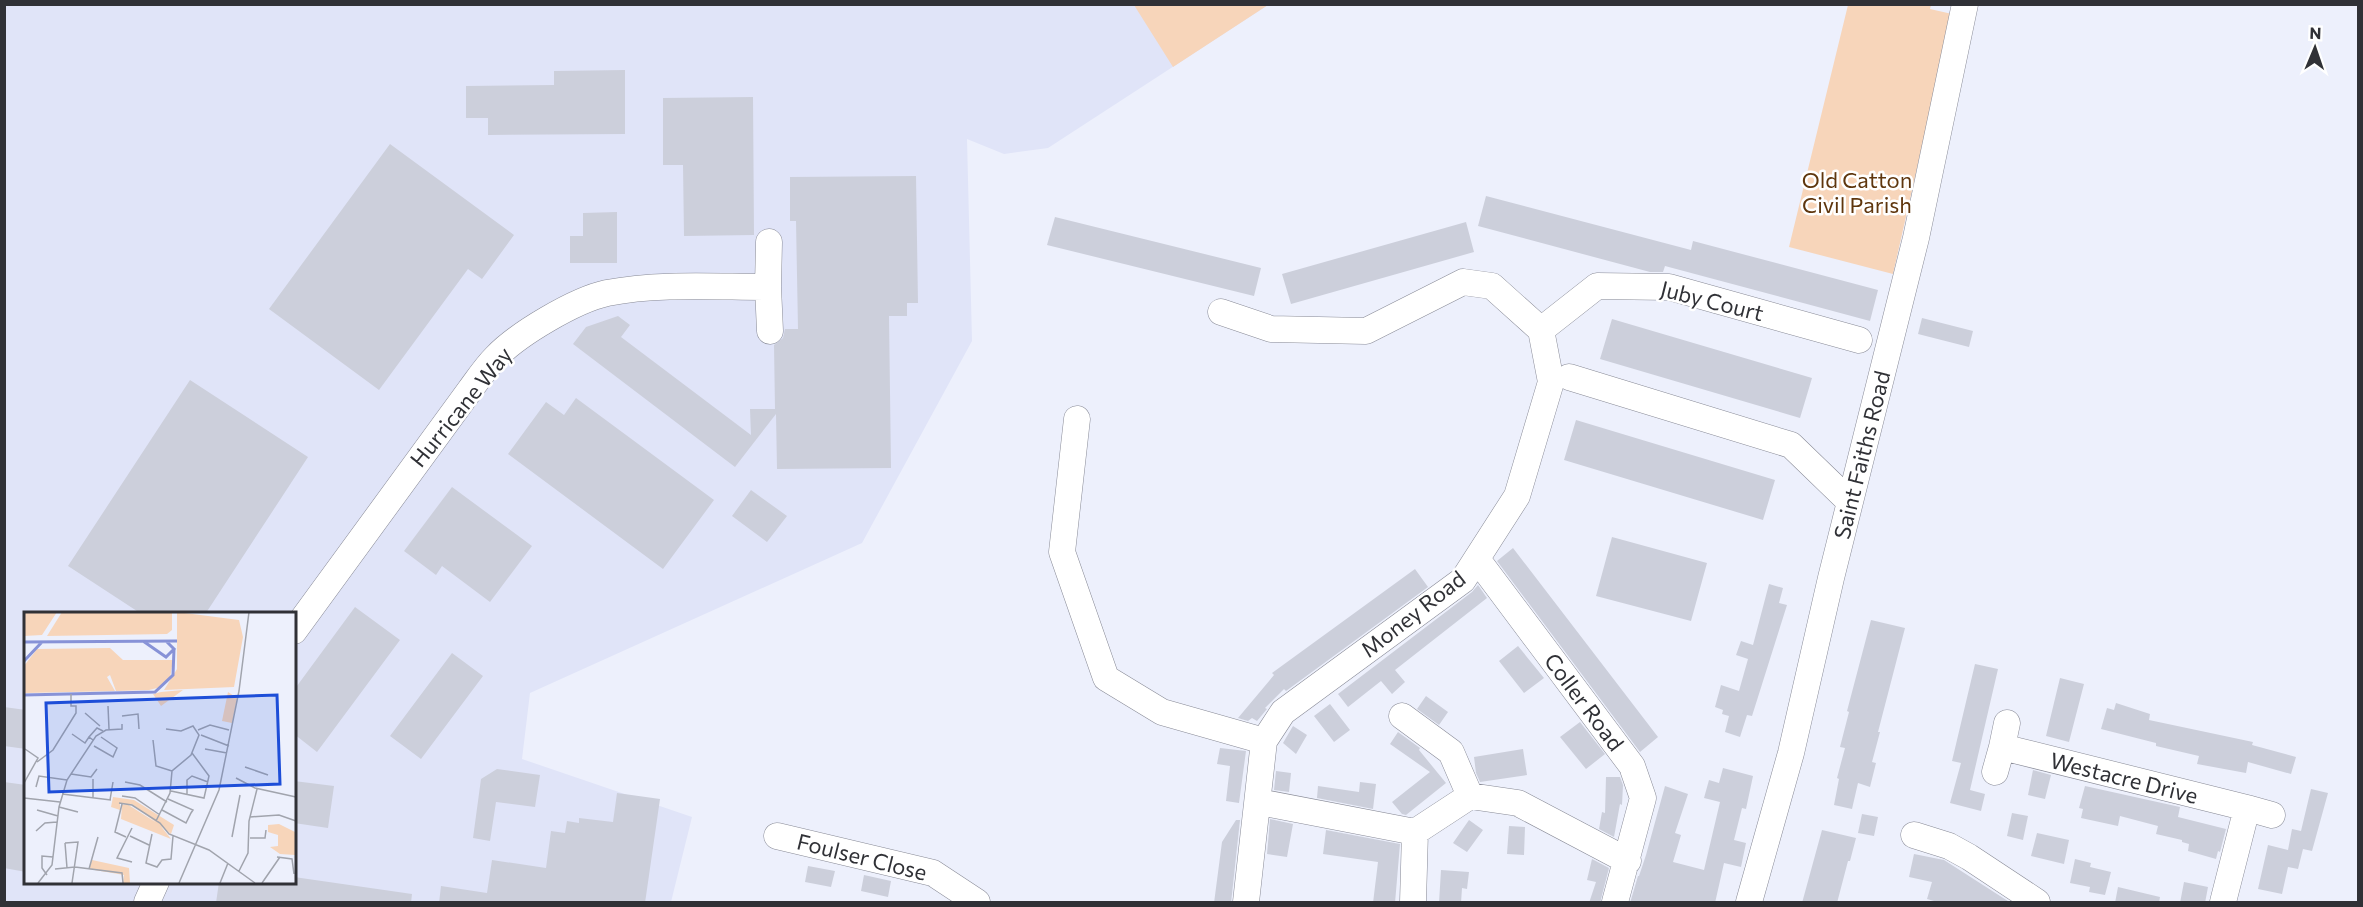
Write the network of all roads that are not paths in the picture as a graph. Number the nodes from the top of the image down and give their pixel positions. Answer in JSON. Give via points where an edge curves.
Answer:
{"nodes":[{"id":1,"x":1965,"y":4,"type":"edge"},
{"id":2,"x":770,"y":242,"type":"dead end"},
{"id":3,"x":768,"y":287,"type":"junction"},
{"id":4,"x":1221,"y":312,"type":"dead end"},
{"id":5,"x":1541,"y":330,"type":"junction"},
{"id":6,"x":770,"y":331,"type":"dead end"},
{"id":7,"x":1859,"y":340,"type":"dead end"},
{"id":8,"x":1569,"y":377,"type":"dead end"},
{"id":9,"x":1077,"y":419,"type":"dead end"},
{"id":10,"x":1850,"y":502,"type":"junction"},
{"id":11,"x":1477,"y":559,"type":"junction"},
{"id":12,"x":296,"y":628,"type":"edge"},
{"id":13,"x":1402,"y":716,"type":"dead end"},
{"id":14,"x":1264,"y":741,"type":"junction"},
{"id":15,"x":1995,"y":772,"type":"dead end"},
{"id":16,"x":1470,"y":796,"type":"junction"},
{"id":17,"x":1259,"y":802,"type":"junction"},
{"id":18,"x":2247,"y":808,"type":"junction"},
{"id":19,"x":2272,"y":814,"type":"dead end"},
{"id":20,"x":1415,"y":832,"type":"junction"},
{"id":21,"x":1914,"y":835,"type":"dead end"},
{"id":22,"x":777,"y":836,"type":"dead end"},
{"id":23,"x":1628,"y":861,"type":"junction"},
{"id":24,"x":156,"y":883,"type":"edge"},
{"id":25,"x":147,"y":903,"type":"edge"},
{"id":26,"x":976,"y":903,"type":"edge"},
{"id":27,"x":1246,"y":903,"type":"edge"},
{"id":28,"x":1413,"y":903,"type":"edge"},
{"id":29,"x":1615,"y":903,"type":"edge"},
{"id":30,"x":1749,"y":903,"type":"edge"},
{"id":31,"x":2037,"y":903,"type":"edge"},
{"id":32,"x":2223,"y":903,"type":"edge"}],
"edges":[{"from":1,"to":10,"type":"street","name":"Saint Faiths Road","via":[[1916,238]]},
{"from":2,"to":3,"type":"street"},
{"from":3,"to":6,"type":"street"},
{"from":3,"to":12,"type":"street","name":"Hurricane Way","via":[[651,288],[604,294],[520,336],[495,357]]},
{"from":4,"to":5,"type":"street","via":[[1270,329],[1366,331],[1463,282],[1492,286]]},
{"from":5,"to":7,"type":"street","name":"Juby Court","via":[[1597,286],[1669,286]]},
{"from":5,"to":11,"type":"street","name":"Money Road","via":[[1551,382],[1517,496]]},
{"from":8,"to":10,"type":"street","via":[[1791,445]]},
{"from":9,"to":14,"type":"street","via":[[1062,552],[1106,678],[1162,712]]},
{"from":10,"to":30,"type":"street","name":"Saint Faiths Road","via":[[1791,753]]},
{"from":11,"to":14,"type":"street","name":"Money Road","via":[[1463,580],[1283,712]]},
{"from":11,"to":23,"type":"street","name":"Coller Road","via":[[1632,766],[1643,798]]},
{"from":13,"to":16,"type":"street","via":[[1451,752]]},
{"from":14,"to":17,"type":"street","name":"Money Road"},
{"from":15,"to":18,"type":"street","name":"Westacre Drive","via":[[2005,735]]},
{"from":16,"to":20,"type":"street"},
{"from":16,"to":23,"type":"street","via":[[1518,803]]},
{"from":17,"to":20,"type":"street"},
{"from":17,"to":27,"type":"street","name":"Money Road"},
{"from":18,"to":19,"type":"street","name":"Westacre Drive"},
{"from":18,"to":32,"type":"street"},
{"from":20,"to":28,"type":"street"},
{"from":21,"to":31,"type":"street","via":[[1970,857]]},
{"from":22,"to":26,"type":"street","name":"Foulser Close","via":[[933,873]]},
{"from":23,"to":29,"type":"street","name":"Coller Road"},
{"from":24,"to":25,"type":"street"}]}
